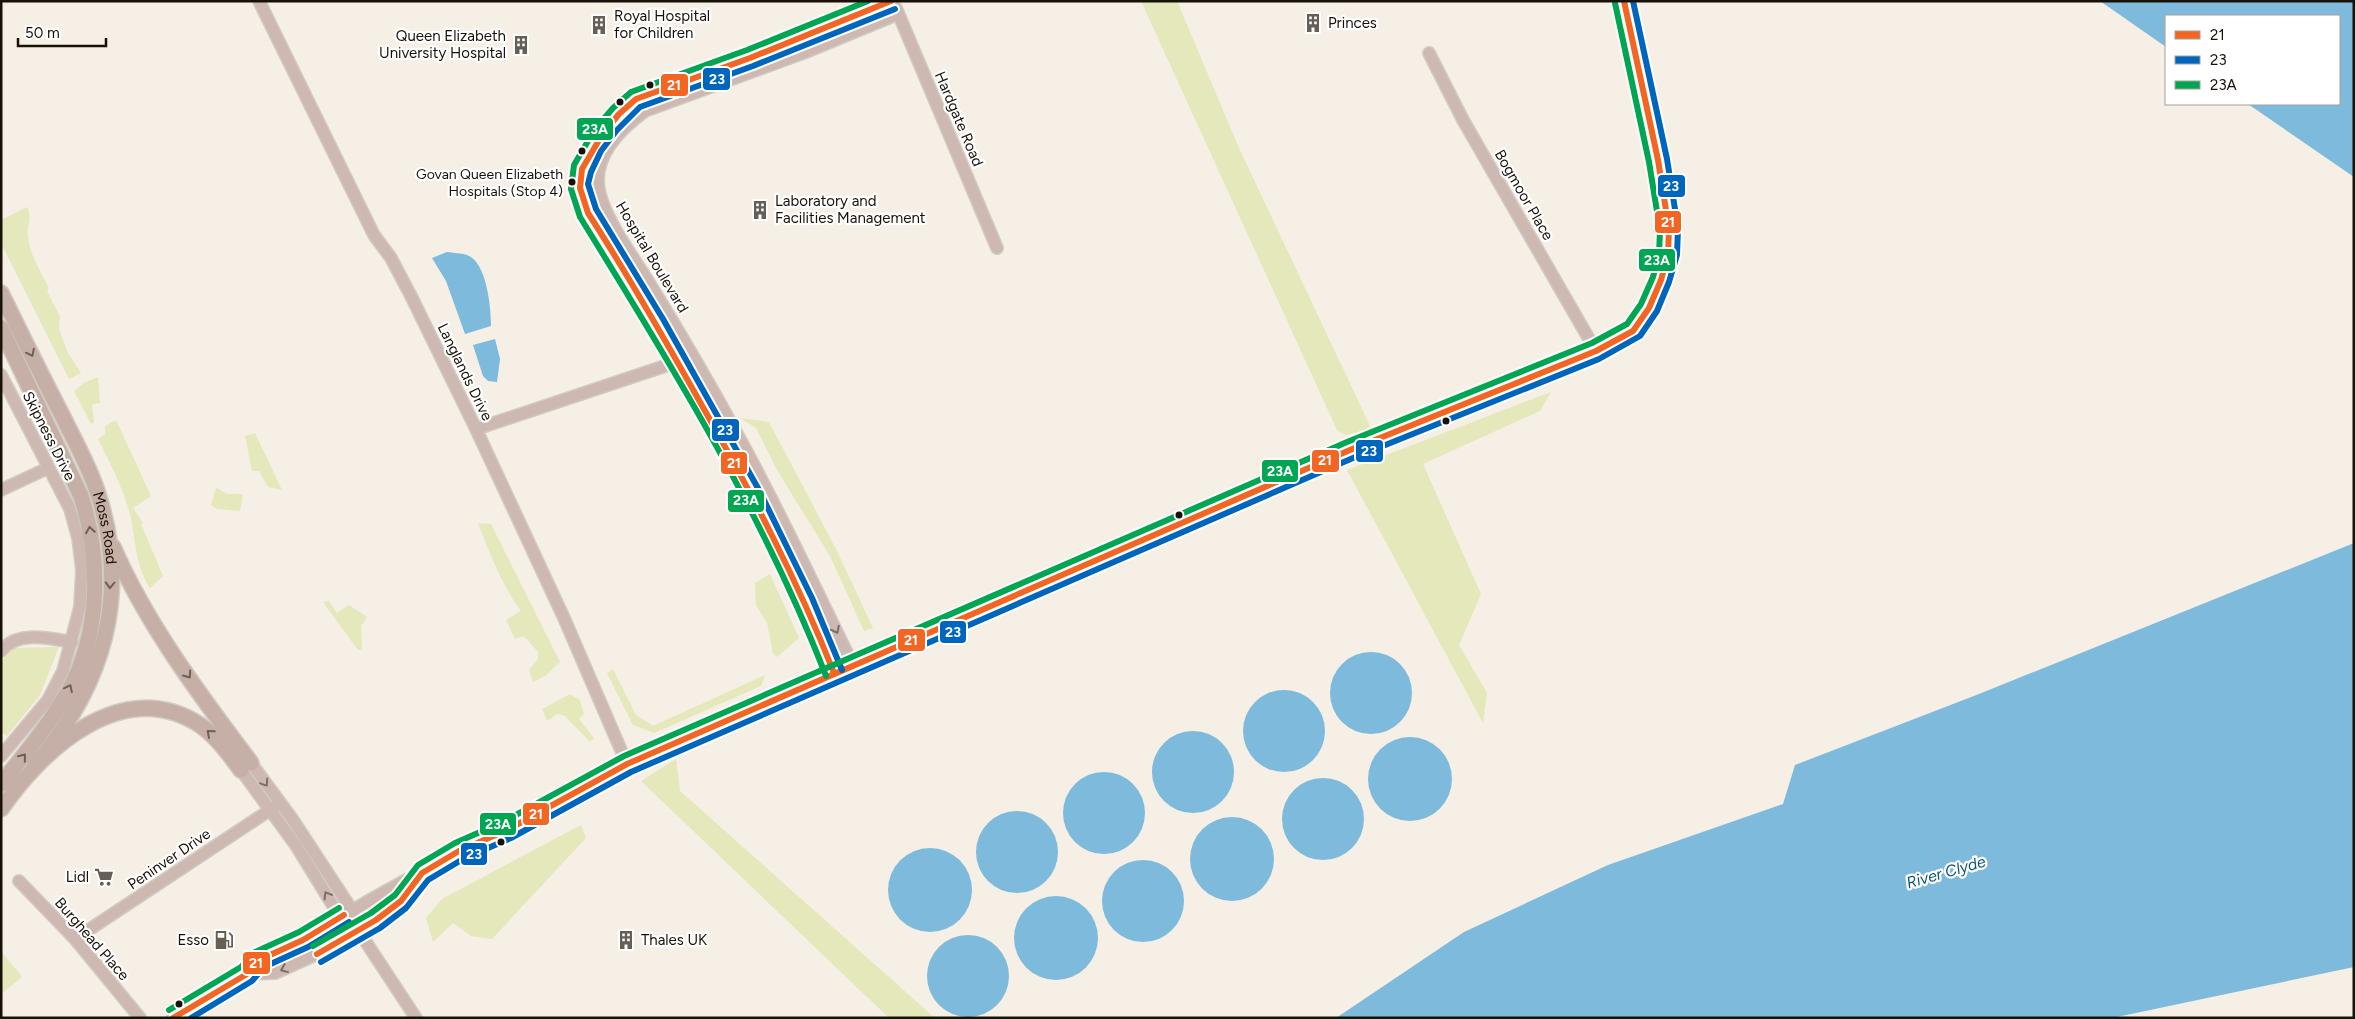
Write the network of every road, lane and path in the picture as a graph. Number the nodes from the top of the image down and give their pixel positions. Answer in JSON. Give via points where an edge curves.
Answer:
{"nodes":[{"id":1,"x":259,"y":1,"type":"edge"},
{"id":2,"x":893,"y":1,"type":"edge"},
{"id":3,"x":1624,"y":1,"type":"edge"},
{"id":4,"x":898,"y":14,"type":"junction"},
{"id":5,"x":1429,"y":53,"type":"dead end"},
{"id":6,"x":997,"y":248,"type":"dead end"},
{"id":7,"x":1,"y":293,"type":"edge"},
{"id":8,"x":1,"y":328,"type":"edge"},
{"id":9,"x":1596,"y":351,"type":"junction"},
{"id":10,"x":692,"y":355,"type":"junction"},
{"id":11,"x":678,"y":362,"type":"junction"},
{"id":12,"x":1,"y":375,"type":"edge"},
{"id":13,"x":476,"y":429,"type":"junction"},
{"id":14,"x":48,"y":468,"type":"junction"},
{"id":15,"x":1,"y":490,"type":"edge"},
{"id":16,"x":108,"y":536,"type":"junction"},
{"id":17,"x":72,"y":642,"type":"junction"},
{"id":18,"x":3,"y":644,"type":"edge"},
{"id":19,"x":853,"y":664,"type":"junction"},
{"id":20,"x":834,"y":673,"type":"junction"},
{"id":21,"x":4,"y":748,"type":"edge"},
{"id":22,"x":627,"y":764,"type":"junction"},
{"id":23,"x":35,"y":765,"type":"junction"},
{"id":24,"x":246,"y":767,"type":"junction"},
{"id":25,"x":1,"y":784,"type":"edge"},
{"id":26,"x":275,"y":806,"type":"junction"},
{"id":27,"x":1,"y":809,"type":"edge"},
{"id":28,"x":422,"y":873,"type":"junction"},
{"id":29,"x":19,"y":881,"type":"dead end"},
{"id":30,"x":352,"y":910,"type":"junction"},
{"id":31,"x":340,"y":917,"type":"junction"},
{"id":32,"x":358,"y":930,"type":"junction"},
{"id":33,"x":75,"y":939,"type":"junction"},
{"id":34,"x":248,"y":974,"type":"junction"},
{"id":35,"x":140,"y":1018,"type":"edge"},
{"id":36,"x":173,"y":1018,"type":"edge"},
{"id":37,"x":416,"y":1018,"type":"edge"}],
"edges":[{"from":1,"to":13,"type":"street","name":"Langlands Drive","via":[[374,235],[391,258]]},
{"from":2,"to":4,"type":"street","name":"Hardgate Road"},
{"from":2,"to":11,"type":"street","name":"Hospital Boulevard","via":[[636,99],[622,110],[590,152],[580,180],[582,202]]},
{"from":3,"to":9,"type":"street","via":[[1659,170],[1669,229],[1668,255],[1662,280],[1649,308],[1633,331]]},
{"from":4,"to":6,"type":"street","name":"Hardgate Road"},
{"from":4,"to":10,"type":"street","name":"Hospital Boulevard","via":[[806,52],[655,107],[627,124],[605,153],[599,166],[598,181],[605,211]]},
{"from":5,"to":9,"type":"street","name":"Bogmoor Place","via":[[1463,120]]},
{"from":7,"to":16,"type":"main road","name":"Moss Road","one_way":true,"via":[[97,490]]},
{"from":25,"to":8,"type":"main road","name":"Moss Road","one_way":true,"via":[[44,730],[69,690],[88,642],[94,594],[94,554],[89,523],[73,477]]},
{"from":9,"to":19,"type":"street","via":[[1383,436]]},
{"from":10,"to":11,"type":"street"},
{"from":10,"to":19,"type":"street","name":"Hospital Boulevard","one_way":true,"via":[[746,451]]},
{"from":11,"to":13,"type":"street"},
{"from":11,"to":20,"type":"street","name":"Hospital Boulevard","via":[[734,460],[789,571]]},
{"from":12,"to":14,"type":"street","name":"Skipness Drive"},
{"from":13,"to":22,"type":"street","name":"Langlands Drive","via":[[587,668]]},
{"from":14,"to":15,"type":"street"},
{"from":14,"to":17,"type":"street","name":"Skipness Drive","via":[[70,509],[78,538],[82,570],[80,607]]},
{"from":16,"to":23,"type":"main road","name":"Moss Road","one_way":true,"via":[[109,610],[98,659],[78,707]]},
{"from":16,"to":24,"type":"main road","one_way":true,"via":[[134,594]]},
{"from":17,"to":18,"type":"street","via":[[44,637]]},
{"from":17,"to":21,"type":"street","name":"Skipness Drive","via":[[63,671],[48,700]]},
{"from":19,"to":20,"type":"street"},
{"from":20,"to":22,"type":"street"},
{"from":22,"to":28,"type":"street"},
{"from":24,"to":23,"type":"main road","one_way":true,"via":[[200,726],[174,712],[152,708],[105,716],[86,726]]},
{"from":23,"to":27,"type":"main road"},
{"from":24,"to":26,"type":"street"},
{"from":26,"to":30,"type":"street","via":[[293,820]]},
{"from":31,"to":26,"type":"street","one_way":true},
{"from":26,"to":33,"type":"street","name":"Peninver Drive"},
{"from":28,"to":30,"type":"street"},
{"from":28,"to":32,"type":"street","via":[[401,901]]},
{"from":29,"to":33,"type":"street","name":"Burghead Place"},
{"from":30,"to":31,"type":"street"},
{"from":30,"to":32,"type":"street"},
{"from":31,"to":32,"type":"street"},
{"from":31,"to":34,"type":"street","via":[[303,940],[259,960]]},
{"from":32,"to":34,"type":"street","one_way":true,"via":[[282,970]]},
{"from":32,"to":37,"type":"street"},
{"from":33,"to":35,"type":"street","name":"Burghead Place"},
{"from":34,"to":36,"type":"street"}]}
